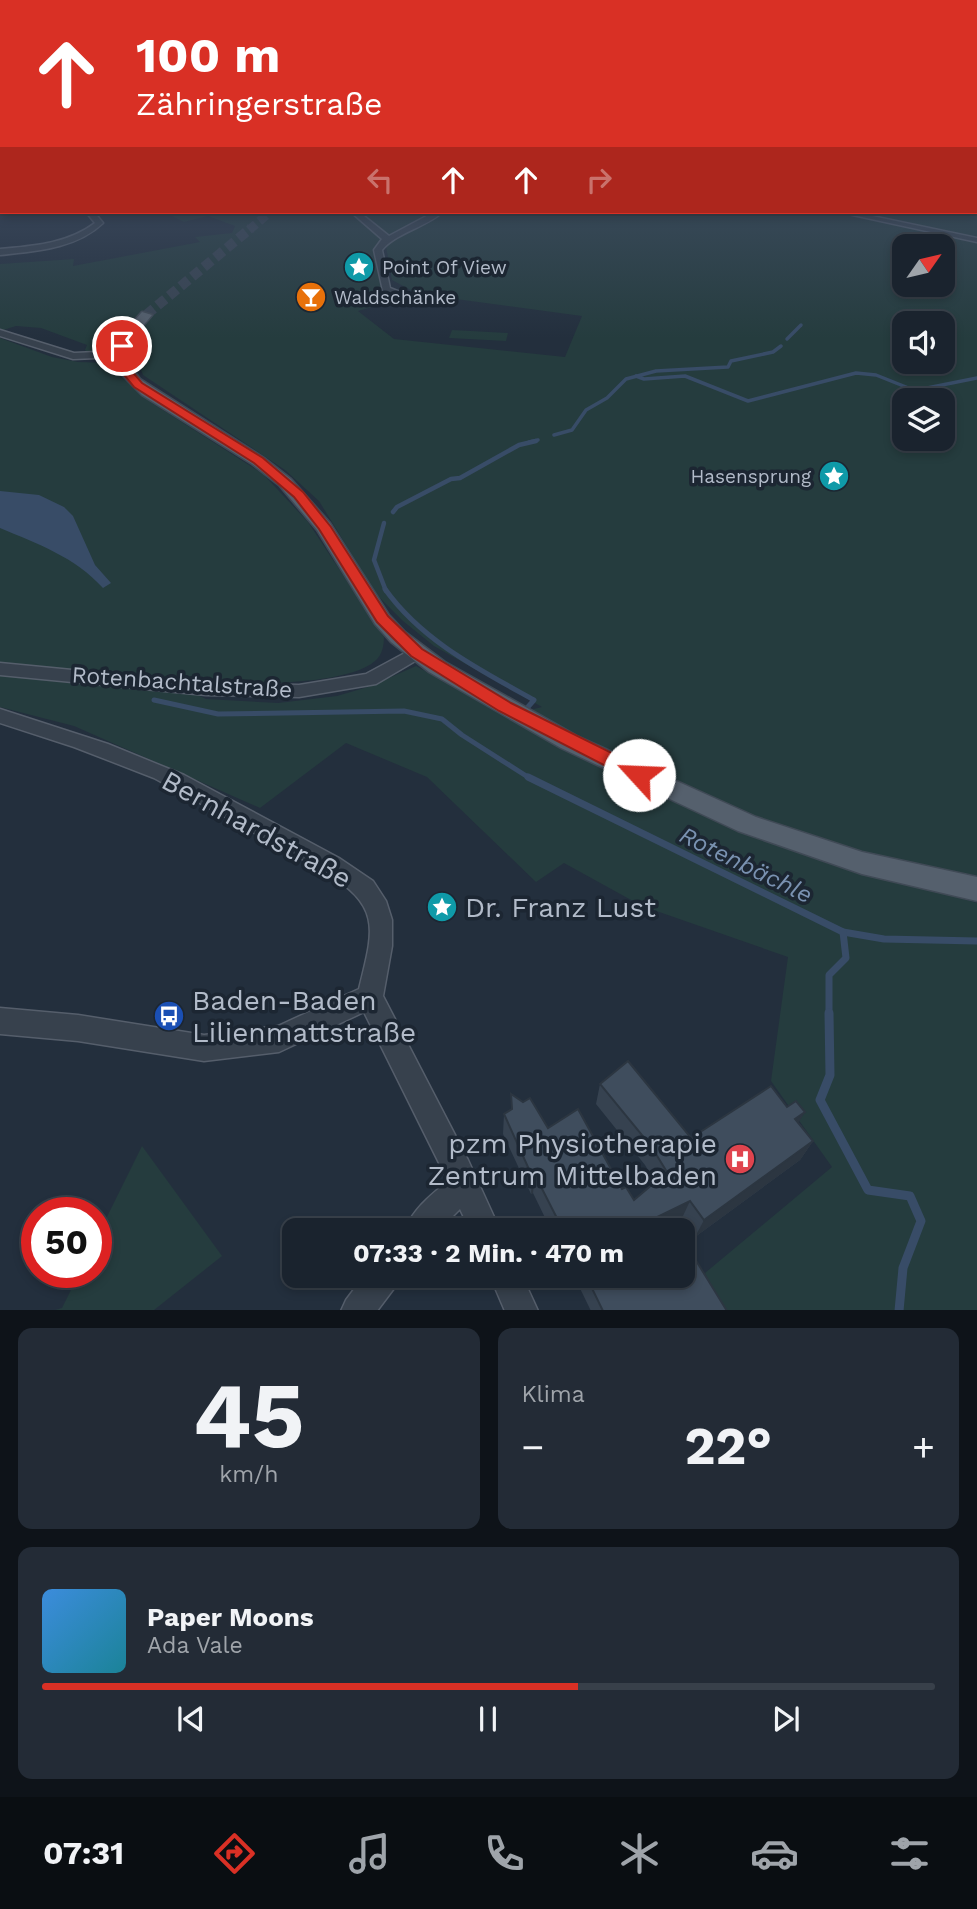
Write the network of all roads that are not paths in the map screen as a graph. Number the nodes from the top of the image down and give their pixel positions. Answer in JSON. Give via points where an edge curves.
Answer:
{"nodes":[{"id":1,"x":93,"y":216,"type":"edge"},
{"id":2,"x":360,"y":216,"type":"edge"},
{"id":3,"x":432,"y":216,"type":"edge"},
{"id":4,"x":863,"y":216,"type":"edge"},
{"id":5,"x":387,"y":239,"type":"junction"},
{"id":6,"x":977,"y":240,"type":"edge"},
{"id":7,"x":0,"y":252,"type":"edge"},
{"id":8,"x":385,"y":281,"type":"dead end"},
{"id":9,"x":146,"y":315,"type":"tunnel mouth"},
{"id":10,"x":0,"y":333,"type":"edge"},
{"id":11,"x":121,"y":354,"type":"junction"},
{"id":12,"x":416,"y":653,"type":"junction"},
{"id":13,"x":0,"y":668,"type":"edge"},
{"id":14,"x":0,"y":716,"type":"edge"},
{"id":15,"x":977,"y":889,"type":"edge"},
{"id":16,"x":370,"y":997,"type":"junction"},
{"id":17,"x":0,"y":1021,"type":"edge"},
{"id":18,"x":465,"y":1186,"type":"junction"},
{"id":19,"x":430,"y":1218,"type":"edge"},
{"id":20,"x":480,"y":1218,"type":"edge"},
{"id":21,"x":375,"y":1288,"type":"edge"},
{"id":22,"x":511,"y":1288,"type":"edge"},
{"id":23,"x":358,"y":1310,"type":"edge"},
{"id":24,"x":522,"y":1310,"type":"edge"}],
"edges":[{"from":1,"to":7,"type":"street","via":[[99,223],[79,236],[58,244]]},
{"from":2,"to":5,"type":"street"},
{"from":3,"to":5,"type":"street"},
{"from":4,"to":6,"type":"street"},
{"from":5,"to":8,"type":"street","via":[[378,250]]},
{"from":9,"to":11,"type":"main road","via":[[130,332]]},
{"from":10,"to":11,"type":"street","via":[[73,356]]},
{"from":11,"to":12,"type":"main road","via":[[125,370],[138,385],[285,482],[324,527],[382,619]]},
{"from":12,"to":13,"type":"street","name":"Rotenbachtalstraße","via":[[370,680],[299,691],[206,689]]},
{"from":12,"to":15,"type":"main road","via":[[569,742],[747,824],[862,863]]},
{"from":14,"to":16,"type":"street","name":"Bernhardstraße","via":[[163,774],[353,880],[373,898],[379,915],[380,940]]},
{"from":16,"to":17,"type":"street","via":[[279,1039],[204,1048]]},
{"from":16,"to":18,"type":"street"},
{"from":18,"to":19,"type":"street"},
{"from":18,"to":20,"type":"street"},
{"from":21,"to":23,"type":"street"},
{"from":22,"to":24,"type":"street"}]}
